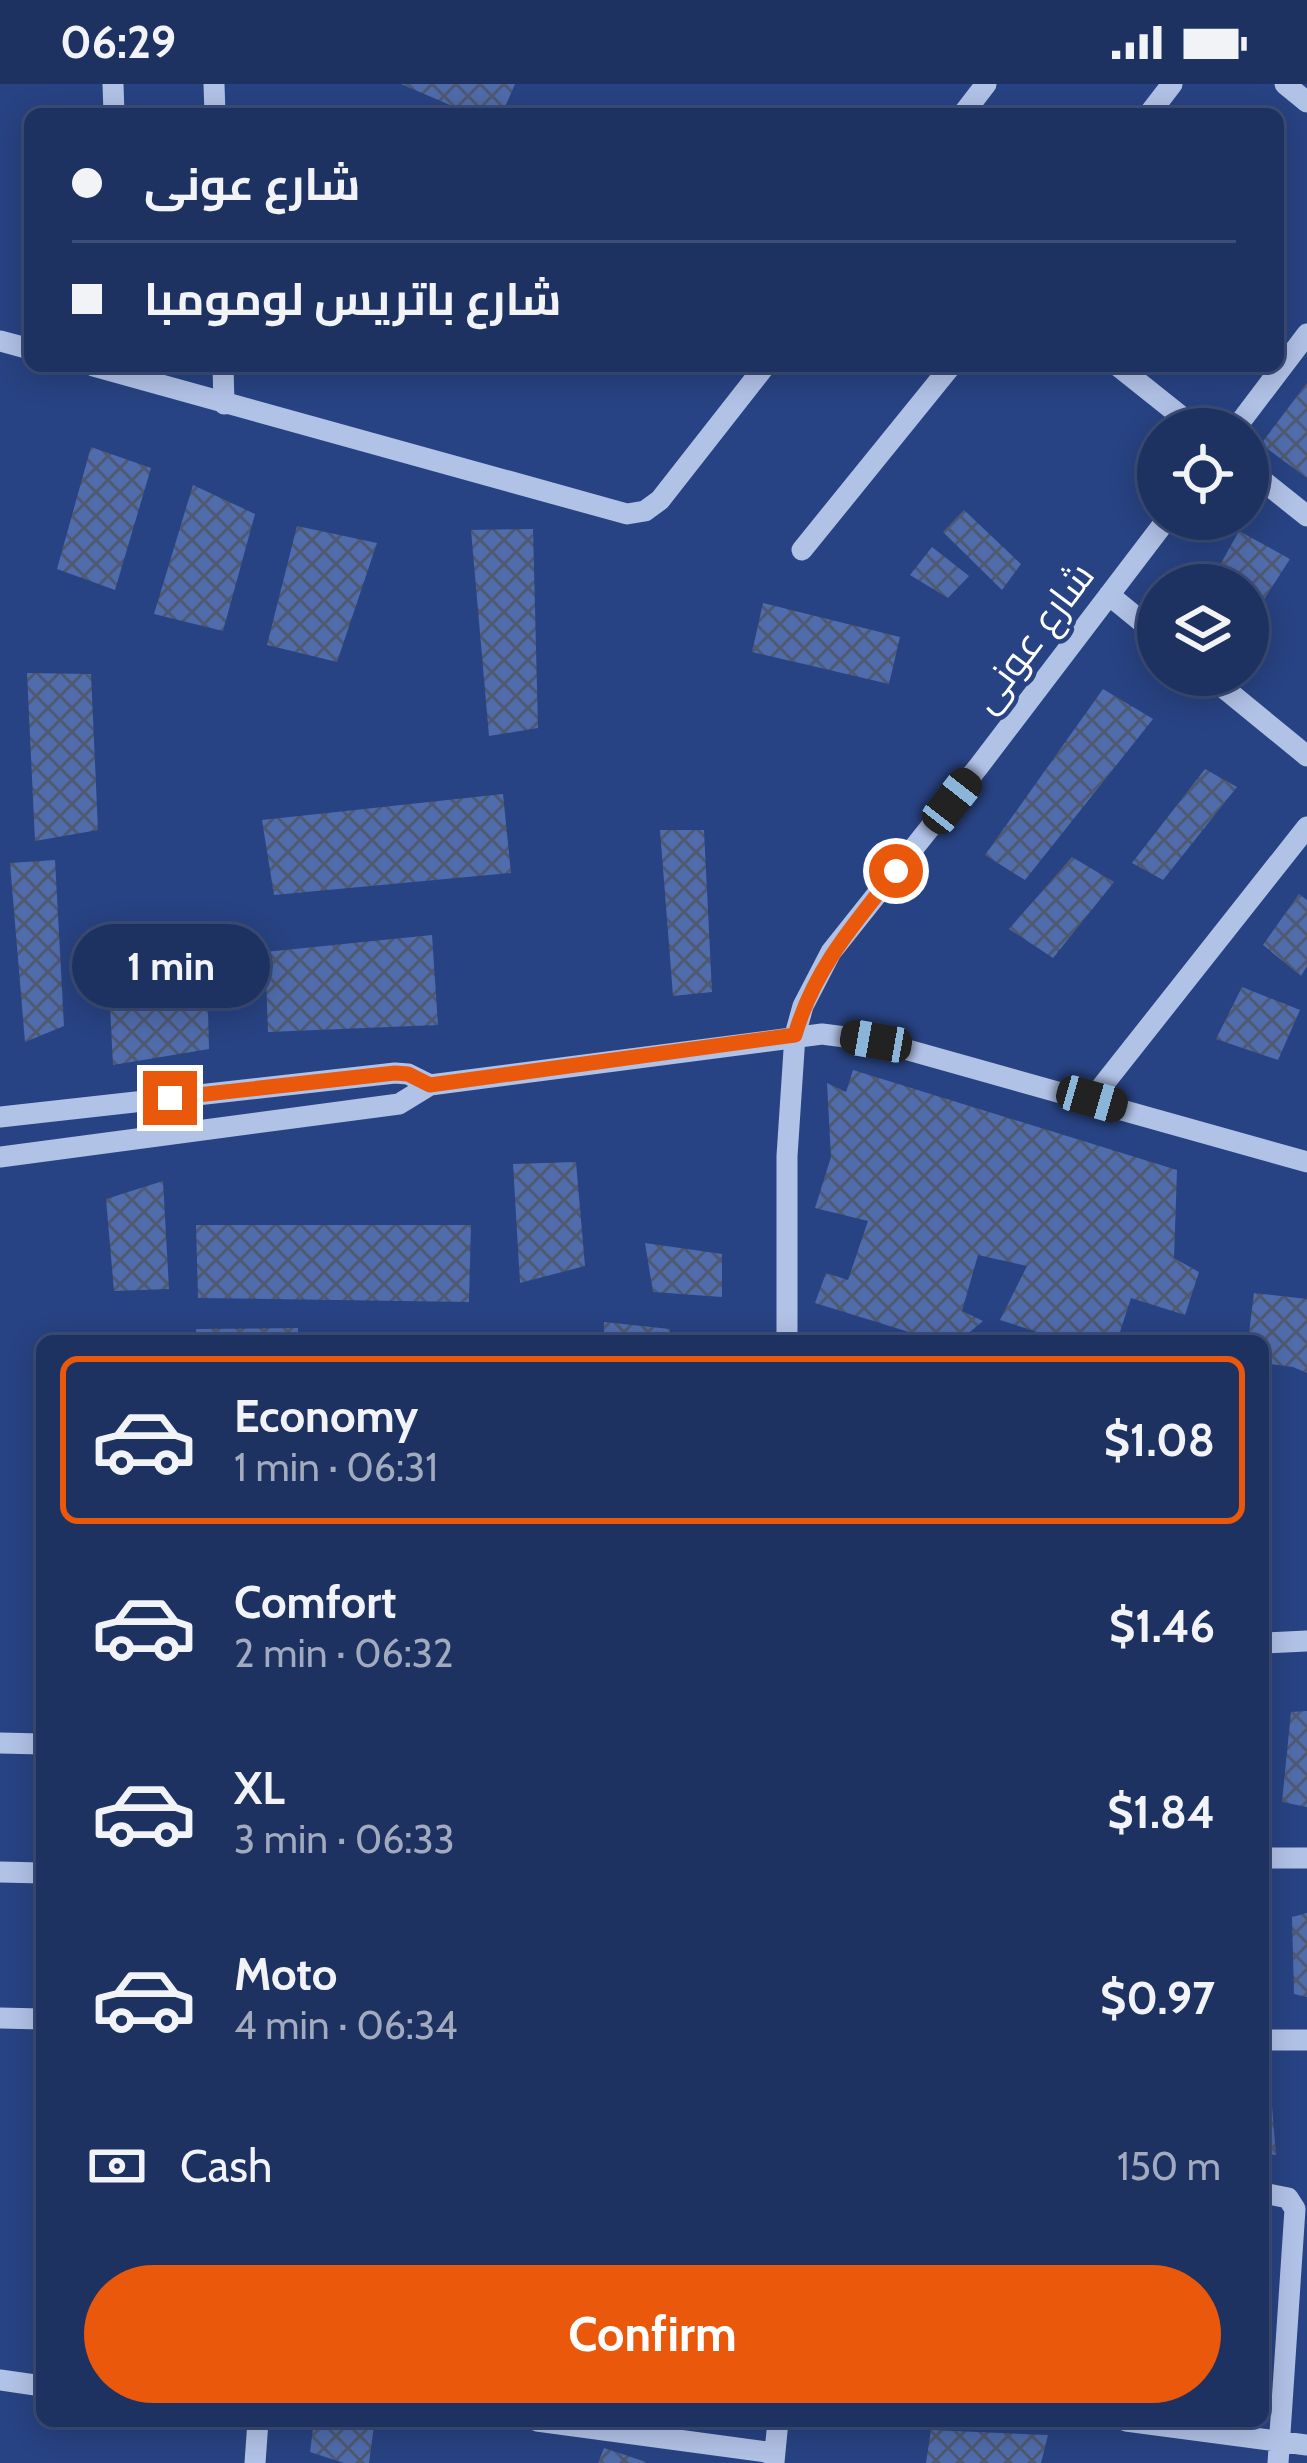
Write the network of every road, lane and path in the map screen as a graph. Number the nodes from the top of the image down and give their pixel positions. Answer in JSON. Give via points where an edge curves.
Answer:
{"nodes":[{"id":1,"x":986,"y":84,"type":"edge"},
{"id":2,"x":1172,"y":84,"type":"edge"},
{"id":3,"x":1285,"y":84,"type":"edge"},
{"id":4,"x":1307,"y":102,"type":"edge"},
{"id":5,"x":968,"y":108,"type":"edge"},
{"id":6,"x":1154,"y":108,"type":"edge"},
{"id":7,"x":1307,"y":334,"type":"edge"},
{"id":8,"x":1284,"y":364,"type":"edge"},
{"id":9,"x":130,"y":372,"type":"edge"},
{"id":10,"x":223,"y":372,"type":"edge"},
{"id":11,"x":760,"y":372,"type":"edge"},
{"id":12,"x":946,"y":372,"type":"edge"},
{"id":13,"x":1126,"y":372,"type":"edge"},
{"id":14,"x":1278,"y":372,"type":"edge"},
{"id":15,"x":224,"y":404,"type":"junction"},
{"id":16,"x":1171,"y":408,"type":"edge"},
{"id":17,"x":1251,"y":408,"type":"edge"},
{"id":18,"x":1269,"y":486,"type":"edge"},
{"id":19,"x":1307,"y":516,"type":"edge"},
{"id":20,"x":1151,"y":540,"type":"edge"},
{"id":21,"x":802,"y":550,"type":"dead end"},
{"id":22,"x":1109,"y":595,"type":"junction"},
{"id":23,"x":1137,"y":618,"type":"edge"},
{"id":24,"x":1234,"y":696,"type":"edge"},
{"id":25,"x":1307,"y":756,"type":"edge"},
{"id":26,"x":1307,"y":827,"type":"edge"},
{"id":27,"x":795,"y":1035,"type":"junction"},
{"id":28,"x":430,"y":1085,"type":"junction"},
{"id":29,"x":1092,"y":1099,"type":"junction"},
{"id":30,"x":0,"y":1117,"type":"edge"},
{"id":31,"x":0,"y":1157,"type":"edge"},
{"id":32,"x":1307,"y":1162,"type":"edge"},
{"id":33,"x":787,"y":1335,"type":"edge"},
{"id":34,"x":1307,"y":1641,"type":"edge"},
{"id":35,"x":1269,"y":1643,"type":"edge"},
{"id":36,"x":0,"y":1743,"type":"edge"},
{"id":37,"x":36,"y":1744,"type":"edge"},
{"id":38,"x":1269,"y":1858,"type":"edge"},
{"id":39,"x":1307,"y":1858,"type":"edge"},
{"id":40,"x":0,"y":1872,"type":"edge"},
{"id":41,"x":36,"y":1873,"type":"edge"},
{"id":42,"x":0,"y":2018,"type":"edge"},
{"id":43,"x":36,"y":2019,"type":"edge"},
{"id":44,"x":1269,"y":2040,"type":"edge"},
{"id":45,"x":1307,"y":2040,"type":"edge"},
{"id":46,"x":1269,"y":2194,"type":"edge"},
{"id":47,"x":1300,"y":2230,"type":"edge"},
{"id":48,"x":1274,"y":2344,"type":"edge"},
{"id":49,"x":0,"y":2380,"type":"edge"},
{"id":50,"x":36,"y":2385,"type":"edge"},
{"id":51,"x":258,"y":2427,"type":"edge"},
{"id":52,"x":575,"y":2427,"type":"edge"},
{"id":53,"x":777,"y":2427,"type":"edge"},
{"id":54,"x":1155,"y":2427,"type":"edge"},
{"id":55,"x":1307,"y":2445,"type":"edge"},
{"id":56,"x":1278,"y":2452,"type":"edge"},
{"id":57,"x":774,"y":2458,"type":"edge"},
{"id":58,"x":255,"y":2463,"type":"edge"}],
"edges":[{"from":1,"to":5,"type":"street"},
{"from":2,"to":6,"type":"street"},
{"from":3,"to":4,"type":"street"},
{"from":7,"to":8,"type":"street"},
{"from":9,"to":15,"type":"street"},
{"from":10,"to":15,"type":"street"},
{"from":11,"to":15,"type":"street","via":[[660,500],[626,514]]},
{"from":12,"to":21,"type":"street"},
{"from":13,"to":16,"type":"street"},
{"from":14,"to":17,"type":"street"},
{"from":18,"to":19,"type":"street"},
{"from":20,"to":22,"type":"street","name":"شارع عونى"},
{"from":22,"to":23,"type":"street"},
{"from":22,"to":27,"type":"street","name":"شارع عونى","via":[[830,952]]},
{"from":24,"to":25,"type":"street"},
{"from":26,"to":29,"type":"street"},
{"from":27,"to":28,"type":"street"},
{"from":27,"to":29,"type":"street","via":[[876,1041]]},
{"from":27,"to":33,"type":"street","name":"شارع عونى"},
{"from":28,"to":30,"type":"street","via":[[395,1073]]},
{"from":28,"to":31,"type":"street","via":[[399,1104]]},
{"from":29,"to":32,"type":"street"},
{"from":34,"to":35,"type":"street"},
{"from":36,"to":37,"type":"street"},
{"from":38,"to":39,"type":"street"},
{"from":40,"to":41,"type":"street"},
{"from":42,"to":43,"type":"street"},
{"from":44,"to":45,"type":"street"},
{"from":46,"to":47,"type":"street","via":[[1288,2198]]},
{"from":47,"to":48,"type":"street"},
{"from":48,"to":56,"type":"street"},
{"from":49,"to":50,"type":"street"},
{"from":51,"to":58,"type":"street"},
{"from":52,"to":57,"type":"street"},
{"from":53,"to":57,"type":"street"},
{"from":54,"to":56,"type":"street"},
{"from":55,"to":56,"type":"street"}]}
